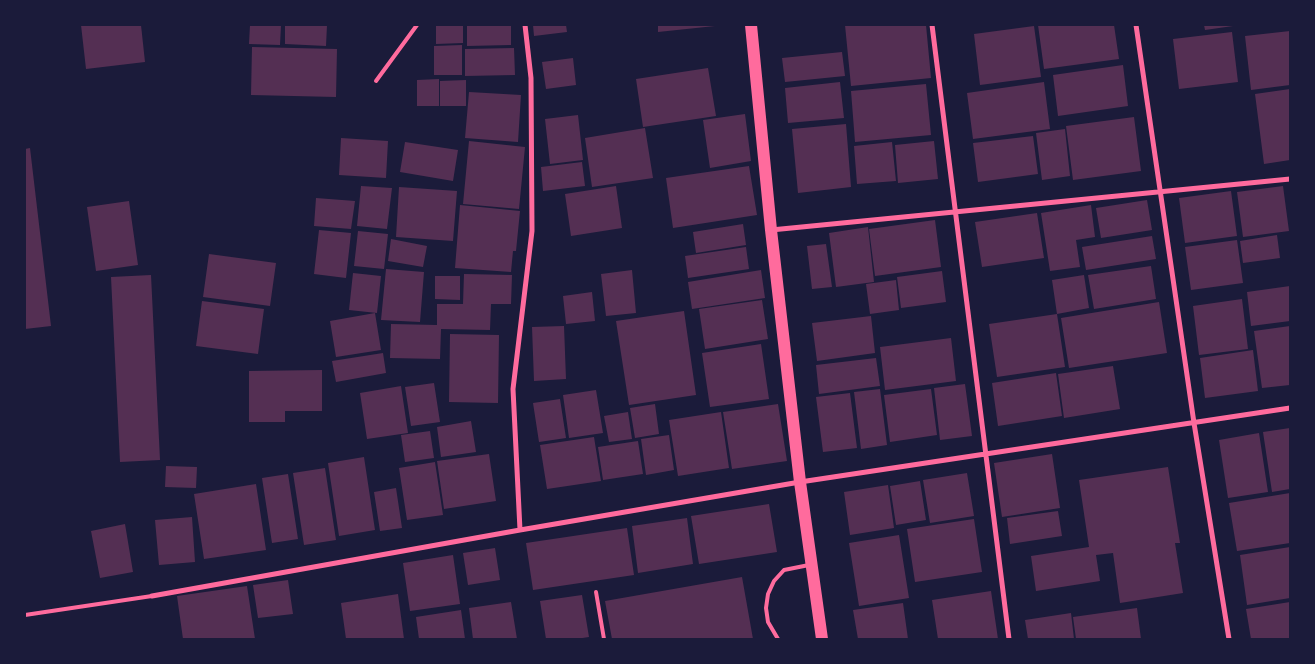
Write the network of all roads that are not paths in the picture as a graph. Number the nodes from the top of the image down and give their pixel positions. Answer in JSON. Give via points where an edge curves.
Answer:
{"nodes":[{"id":1,"x":417,"y":25,"type":"edge"},
{"id":2,"x":525,"y":25,"type":"edge"},
{"id":3,"x":751,"y":25,"type":"edge"},
{"id":4,"x":932,"y":25,"type":"edge"},
{"id":5,"x":1136,"y":25,"type":"edge"},
{"id":6,"x":376,"y":81,"type":"dead end"},
{"id":7,"x":1290,"y":179,"type":"edge"},
{"id":8,"x":1160,"y":192,"type":"junction"},
{"id":9,"x":955,"y":212,"type":"junction"},
{"id":10,"x":771,"y":230,"type":"junction"},
{"id":11,"x":1290,"y":408,"type":"edge"},
{"id":12,"x":1194,"y":423,"type":"junction"},
{"id":13,"x":986,"y":455,"type":"junction"},
{"id":14,"x":800,"y":482,"type":"junction"},
{"id":15,"x":520,"y":530,"type":"junction"},
{"id":16,"x":812,"y":564,"type":"junction"},
{"id":17,"x":596,"y":592,"type":"dead end"},
{"id":18,"x":152,"y":596,"type":"joint"},
{"id":19,"x":25,"y":615,"type":"edge"},
{"id":20,"x":604,"y":639,"type":"edge"},
{"id":21,"x":778,"y":639,"type":"edge"},
{"id":22,"x":822,"y":639,"type":"edge"},
{"id":23,"x":1009,"y":639,"type":"edge"},
{"id":24,"x":1229,"y":639,"type":"edge"}],
"edges":[{"from":1,"to":6,"type":"lane"},
{"from":2,"to":15,"type":"street","via":[[531,78],[532,232],[513,389]]},
{"from":3,"to":10,"type":"main road"},
{"from":4,"to":9,"type":"street"},
{"from":5,"to":8,"type":"street"},
{"from":7,"to":8,"type":"street"},
{"from":8,"to":9,"type":"street"},
{"from":8,"to":12,"type":"street"},
{"from":9,"to":10,"type":"street"},
{"from":9,"to":13,"type":"street"},
{"from":10,"to":14,"type":"main road"},
{"from":11,"to":12,"type":"street"},
{"from":12,"to":13,"type":"street"},
{"from":12,"to":24,"type":"street"},
{"from":13,"to":14,"type":"street"},
{"from":13,"to":23,"type":"street"},
{"from":14,"to":15,"type":"street"},
{"from":14,"to":16,"type":"main road"},
{"from":15,"to":18,"type":"street"},
{"from":16,"to":21,"type":"lane","via":[[784,570],[768,594],[768,622]]},
{"from":16,"to":22,"type":"main road"},
{"from":17,"to":20,"type":"lane"},
{"from":18,"to":19,"type":"lane"}]}
